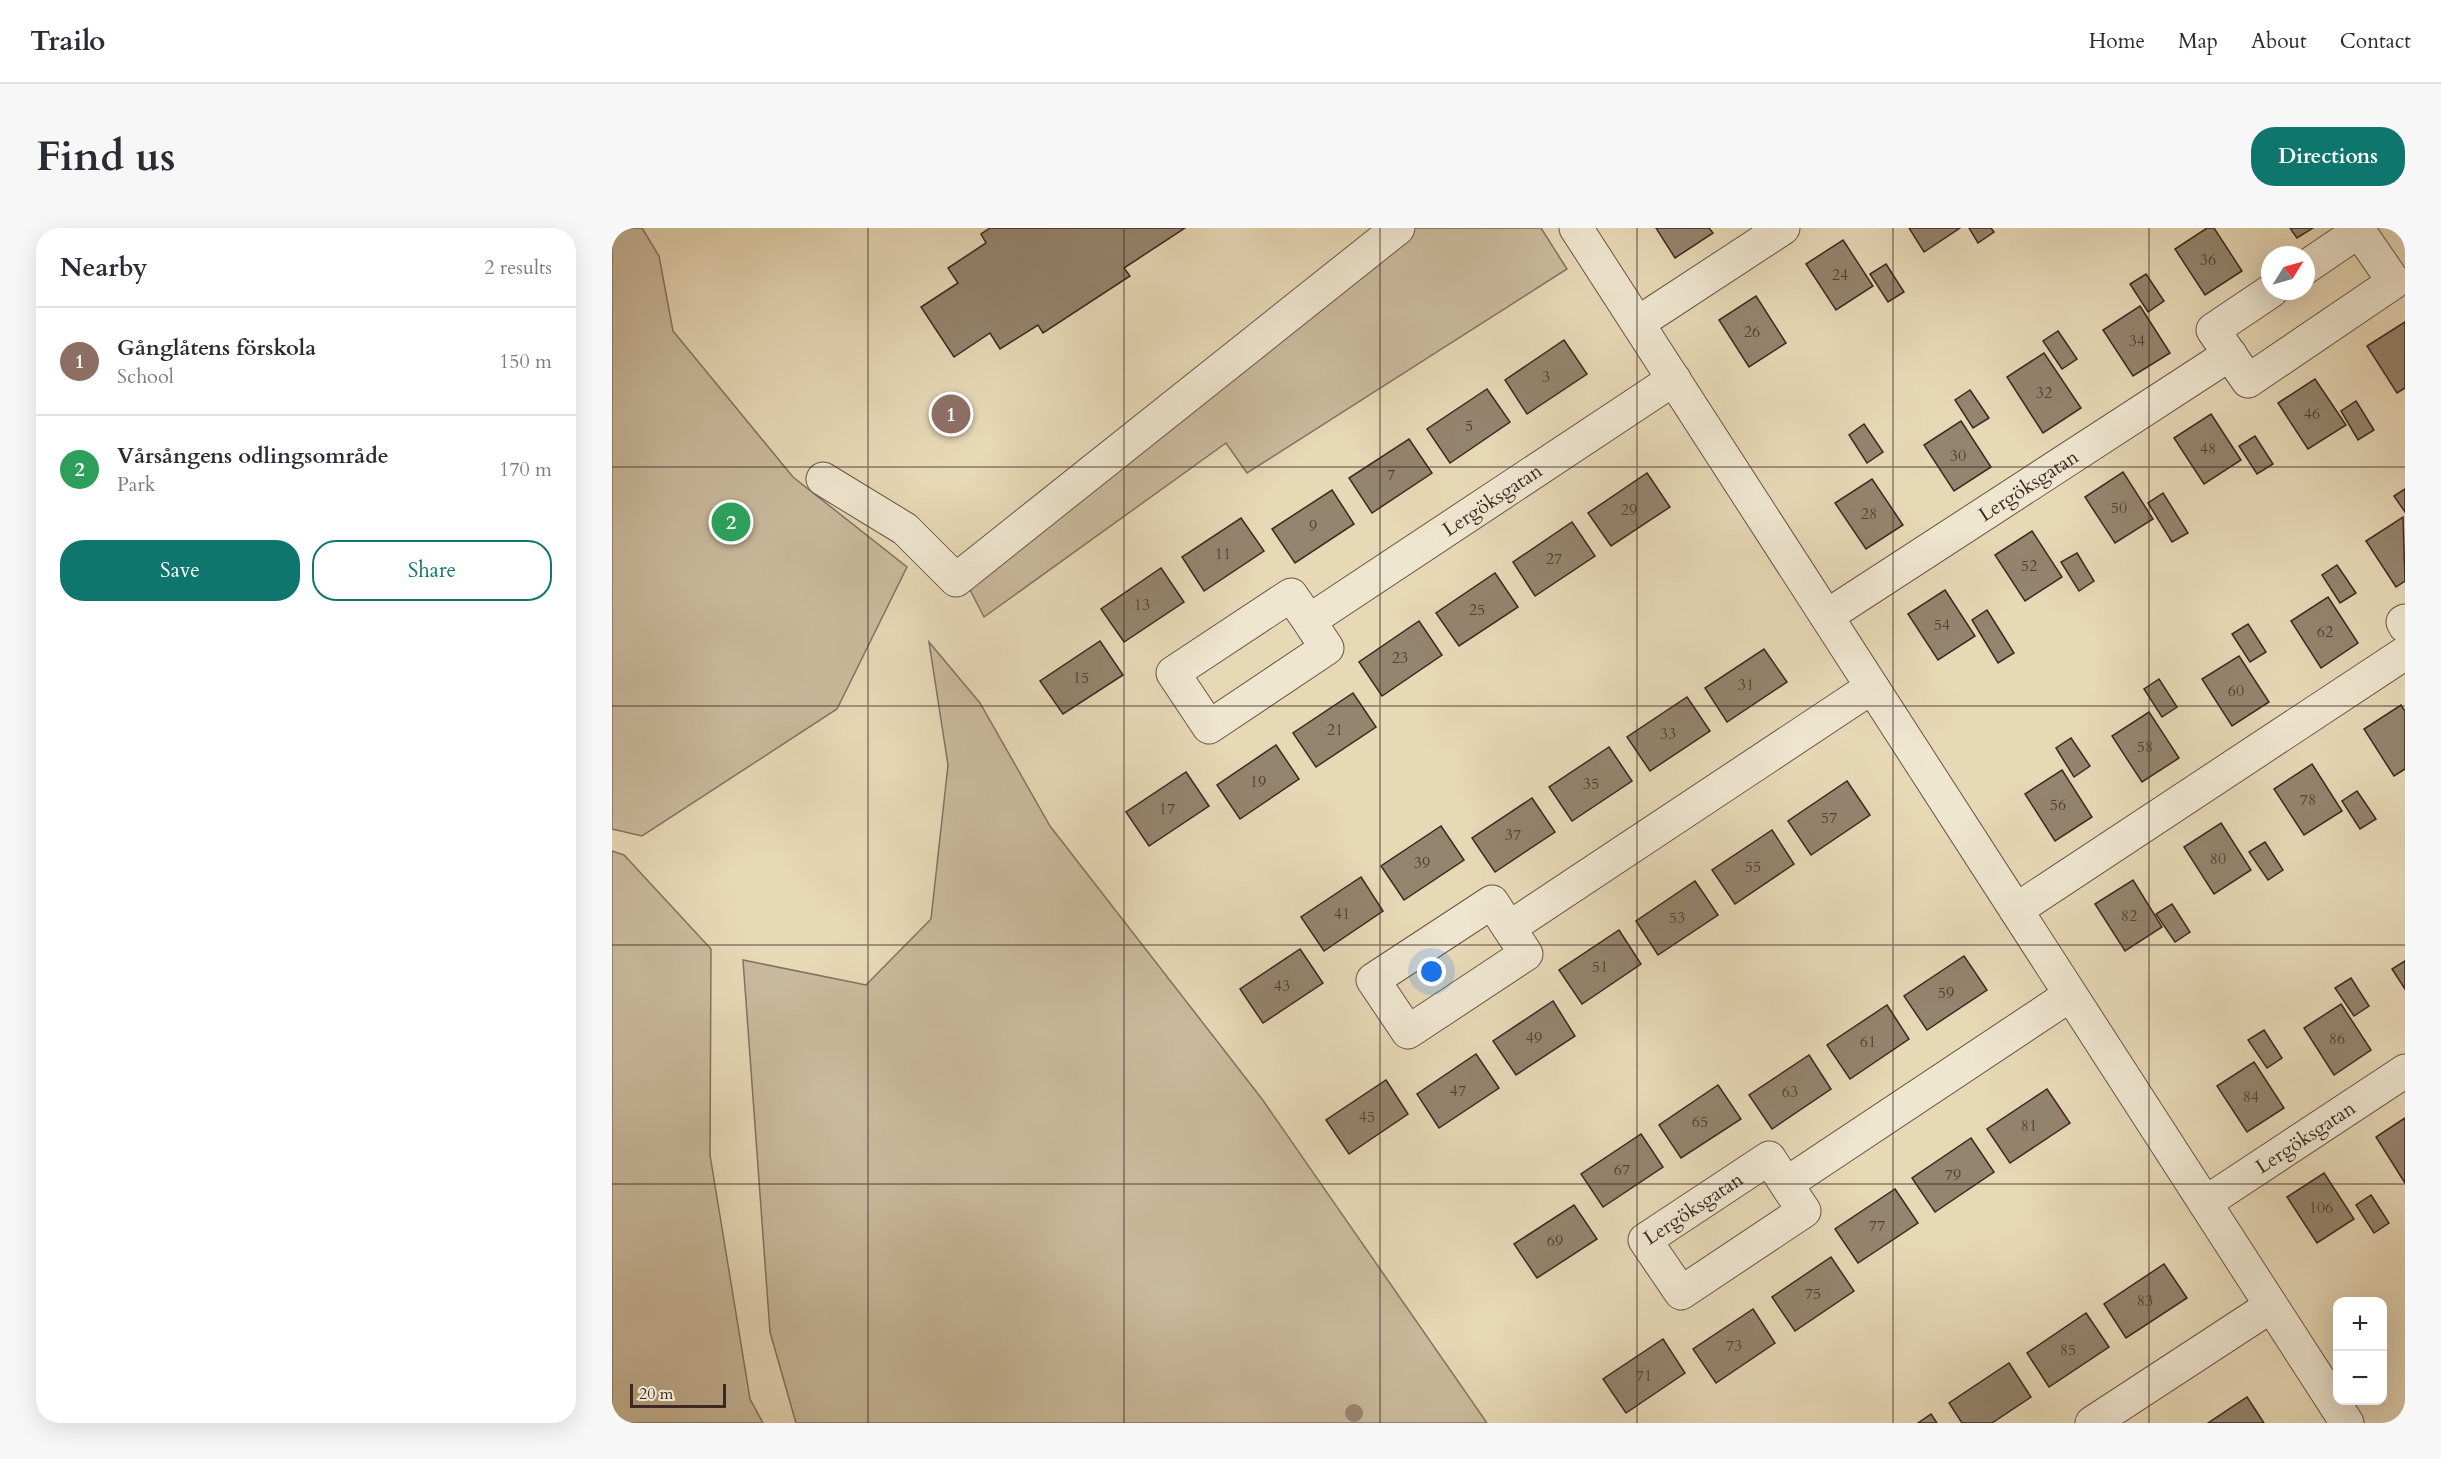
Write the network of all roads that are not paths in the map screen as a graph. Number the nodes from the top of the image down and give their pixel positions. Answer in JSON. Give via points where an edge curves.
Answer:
{"nodes":[{"id":1,"x":1398,"y":228,"type":"edge"},
{"id":2,"x":1576,"y":228,"type":"edge"},
{"id":3,"x":1783,"y":228,"type":"edge"},
{"id":4,"x":2315,"y":261,"type":"edge"},
{"id":5,"x":2261,"y":298,"type":"edge"},
{"id":6,"x":1638,"y":323,"type":"junction"},
{"id":7,"x":2230,"y":354,"type":"junction"},
{"id":8,"x":1674,"y":379,"type":"junction"},
{"id":9,"x":823,"y":479,"type":"dead end"},
{"id":10,"x":1827,"y":616,"type":"junction"},
{"id":11,"x":1309,"y":621,"type":"dead end"},
{"id":12,"x":2405,"y":621,"type":"edge"},
{"id":13,"x":2405,"y":626,"type":"edge"},
{"id":14,"x":2405,"y":653,"type":"edge"},
{"id":15,"x":1872,"y":687,"type":"junction"},
{"id":16,"x":2016,"y":910,"type":"junction"},
{"id":17,"x":1509,"y":928,"type":"dead end"},
{"id":18,"x":2070,"y":995,"type":"junction"},
{"id":19,"x":2405,"y":1071,"type":"edge"},
{"id":20,"x":1786,"y":1184,"type":"junction"},
{"id":21,"x":2205,"y":1203,"type":"junction"},
{"id":22,"x":2271,"y":1306,"type":"junction"},
{"id":23,"x":2092,"y":1423,"type":"edge"},
{"id":24,"x":2347,"y":1423,"type":"edge"}],
"edges":[{"from":1,"to":9,"type":"street","via":[[956,580],[905,529]]},
{"from":2,"to":6,"type":"street"},
{"from":3,"to":6,"type":"street"},
{"from":4,"to":7,"type":"street","via":[[2359,231],[2394,282],[2248,381]]},
{"from":5,"to":7,"type":"street","via":[[2213,330]]},
{"from":6,"to":8,"type":"street"},
{"from":7,"to":10,"type":"street","name":"Lergöksgatan"},
{"from":8,"to":10,"type":"street"},
{"from":8,"to":11,"type":"street","name":"Lergöksgatan"},
{"from":10,"to":15,"type":"street"},
{"from":12,"to":13,"type":"street"},
{"from":14,"to":16,"type":"street"},
{"from":15,"to":16,"type":"street"},
{"from":15,"to":17,"type":"street"},
{"from":16,"to":18,"type":"street"},
{"from":18,"to":20,"type":"street"},
{"from":18,"to":21,"type":"street"},
{"from":19,"to":21,"type":"street","name":"Lergöksgatan"},
{"from":20,"to":20,"type":"street","name":"Lergöksgatan","via":[[1769,1158],[1645,1240],[1680,1293],[1804,1211]]},
{"from":21,"to":22,"type":"street"},
{"from":22,"to":23,"type":"street"},
{"from":22,"to":24,"type":"street"}]}
